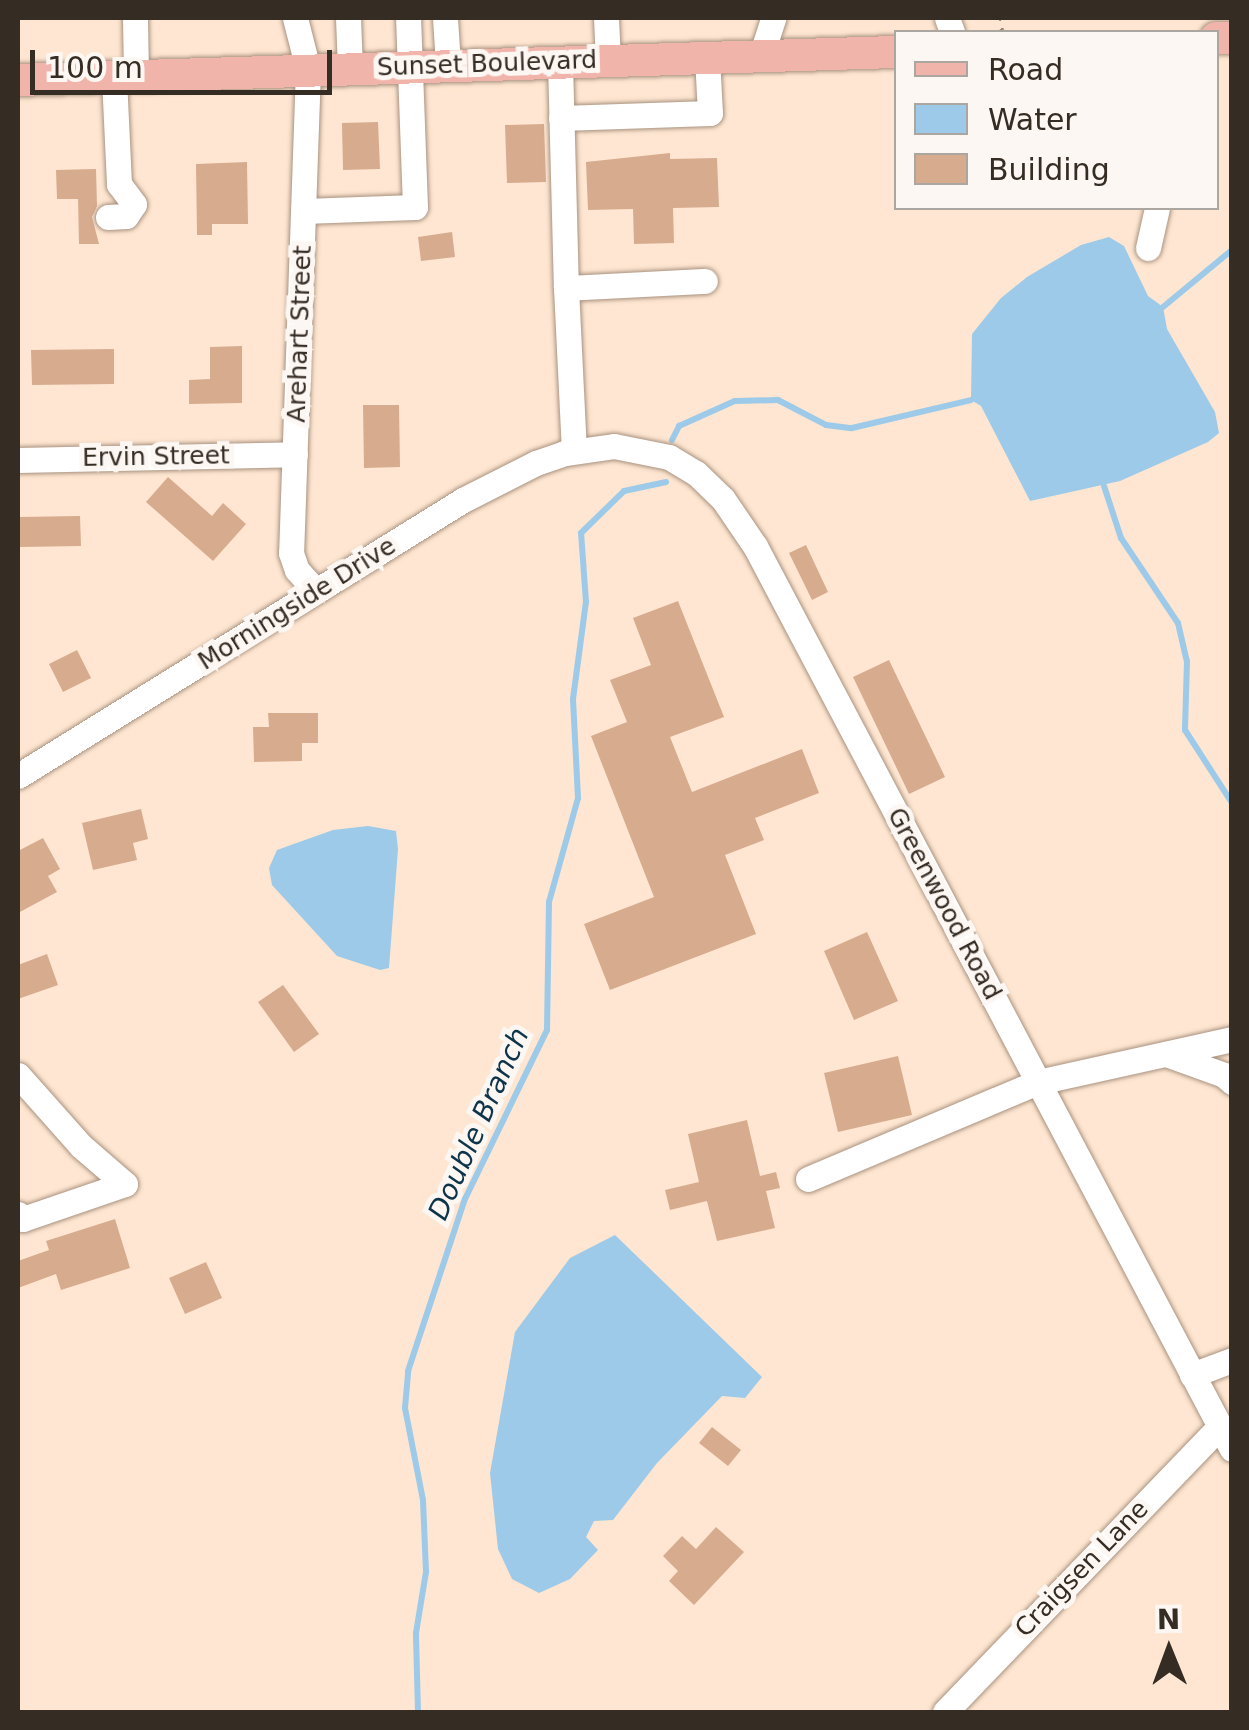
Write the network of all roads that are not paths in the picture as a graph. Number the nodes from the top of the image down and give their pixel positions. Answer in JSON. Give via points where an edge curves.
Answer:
{"nodes":[{"id":1,"x":135,"y":18,"type":"edge"},
{"id":2,"x":295,"y":18,"type":"edge"},
{"id":3,"x":348,"y":18,"type":"edge"},
{"id":4,"x":408,"y":18,"type":"edge"},
{"id":5,"x":445,"y":18,"type":"edge"},
{"id":6,"x":606,"y":18,"type":"edge"},
{"id":7,"x":774,"y":18,"type":"edge"},
{"id":8,"x":894,"y":52,"type":"edge"},
{"id":9,"x":761,"y":56,"type":"junction"},
{"id":10,"x":706,"y":58,"type":"junction"},
{"id":11,"x":608,"y":60,"type":"junction"},
{"id":12,"x":560,"y":62,"type":"junction"},
{"id":13,"x":448,"y":65,"type":"junction"},
{"id":14,"x":410,"y":66,"type":"junction"},
{"id":15,"x":350,"y":68,"type":"junction"},
{"id":16,"x":308,"y":69,"type":"junction"},
{"id":17,"x":125,"y":75,"type":"junction"},
{"id":18,"x":18,"y":80,"type":"edge"},
{"id":19,"x":561,"y":118,"type":"junction"},
{"id":20,"x":1157,"y":210,"type":"edge"},
{"id":21,"x":304,"y":211,"type":"junction"},
{"id":22,"x":108,"y":217,"type":"dead end"},
{"id":23,"x":1148,"y":248,"type":"dead end"},
{"id":24,"x":705,"y":281,"type":"dead end"},
{"id":25,"x":566,"y":288,"type":"junction"},
{"id":26,"x":580,"y":450,"type":"junction"},
{"id":27,"x":295,"y":454,"type":"junction"},
{"id":28,"x":18,"y":460,"type":"edge"},
{"id":29,"x":316,"y":592,"type":"junction"},
{"id":30,"x":18,"y":776,"type":"edge"},
{"id":31,"x":1232,"y":1040,"type":"edge"},
{"id":32,"x":1166,"y":1054,"type":"junction"},
{"id":33,"x":18,"y":1076,"type":"edge"},
{"id":34,"x":1038,"y":1082,"type":"junction"},
{"id":35,"x":1232,"y":1082,"type":"edge"},
{"id":36,"x":808,"y":1180,"type":"dead end"},
{"id":37,"x":18,"y":1214,"type":"edge"},
{"id":38,"x":1232,"y":1360,"type":"edge"},
{"id":39,"x":1192,"y":1375,"type":"junction"},
{"id":40,"x":1226,"y":1438,"type":"edge"},
{"id":41,"x":945,"y":1712,"type":"edge"}],
"edges":[{"from":1,"to":17,"type":"street"},
{"from":2,"to":16,"type":"street","name":"Arehart Street"},
{"from":3,"to":15,"type":"street"},
{"from":4,"to":14,"type":"street"},
{"from":5,"to":13,"type":"street"},
{"from":6,"to":11,"type":"street"},
{"from":7,"to":9,"type":"street"},
{"from":8,"to":9,"type":"main road","name":"Sunset Boulevard"},
{"from":9,"to":10,"type":"main road","name":"Sunset Boulevard"},
{"from":10,"to":11,"type":"main road","name":"Sunset Boulevard"},
{"from":10,"to":19,"type":"street","via":[[710,113]]},
{"from":11,"to":12,"type":"main road","name":"Sunset Boulevard"},
{"from":12,"to":13,"type":"main road","name":"Sunset Boulevard"},
{"from":12,"to":19,"type":"street"},
{"from":13,"to":14,"type":"main road","name":"Sunset Boulevard"},
{"from":14,"to":15,"type":"main road","name":"Sunset Boulevard"},
{"from":14,"to":21,"type":"street","via":[[415,207]]},
{"from":15,"to":16,"type":"main road","name":"Sunset Boulevard"},
{"from":16,"to":17,"type":"main road","name":"Sunset Boulevard"},
{"from":16,"to":21,"type":"street","name":"Arehart Street"},
{"from":17,"to":18,"type":"main road","name":"Sunset Boulevard"},
{"from":17,"to":22,"type":"street","via":[[119,184],[134,204],[126,216]]},
{"from":19,"to":25,"type":"street"},
{"from":20,"to":23,"type":"street"},
{"from":21,"to":27,"type":"street","name":"Arehart Street"},
{"from":24,"to":25,"type":"street"},
{"from":25,"to":26,"type":"street"},
{"from":26,"to":29,"type":"street","name":"Morningside Drive","via":[[463,500]]},
{"from":26,"to":34,"type":"street","name":"Greenwood Road","via":[[614,446],[670,458],[723,500],[755,546]]},
{"from":27,"to":28,"type":"street","name":"Ervin Street"},
{"from":27,"to":29,"type":"street","name":"Arehart Street","via":[[291,552]]},
{"from":29,"to":30,"type":"street","name":"Morningside Drive"},
{"from":31,"to":32,"type":"street"},
{"from":32,"to":34,"type":"street"},
{"from":32,"to":35,"type":"street"},
{"from":33,"to":37,"type":"street","via":[[125,1184],[22,1219]]},
{"from":34,"to":36,"type":"street"},
{"from":34,"to":39,"type":"street","name":"Greenwood Road"},
{"from":38,"to":39,"type":"street"},
{"from":39,"to":40,"type":"street","name":"Greenwood Road"},
{"from":40,"to":41,"type":"street","name":"Craigsen Lane"}]}
